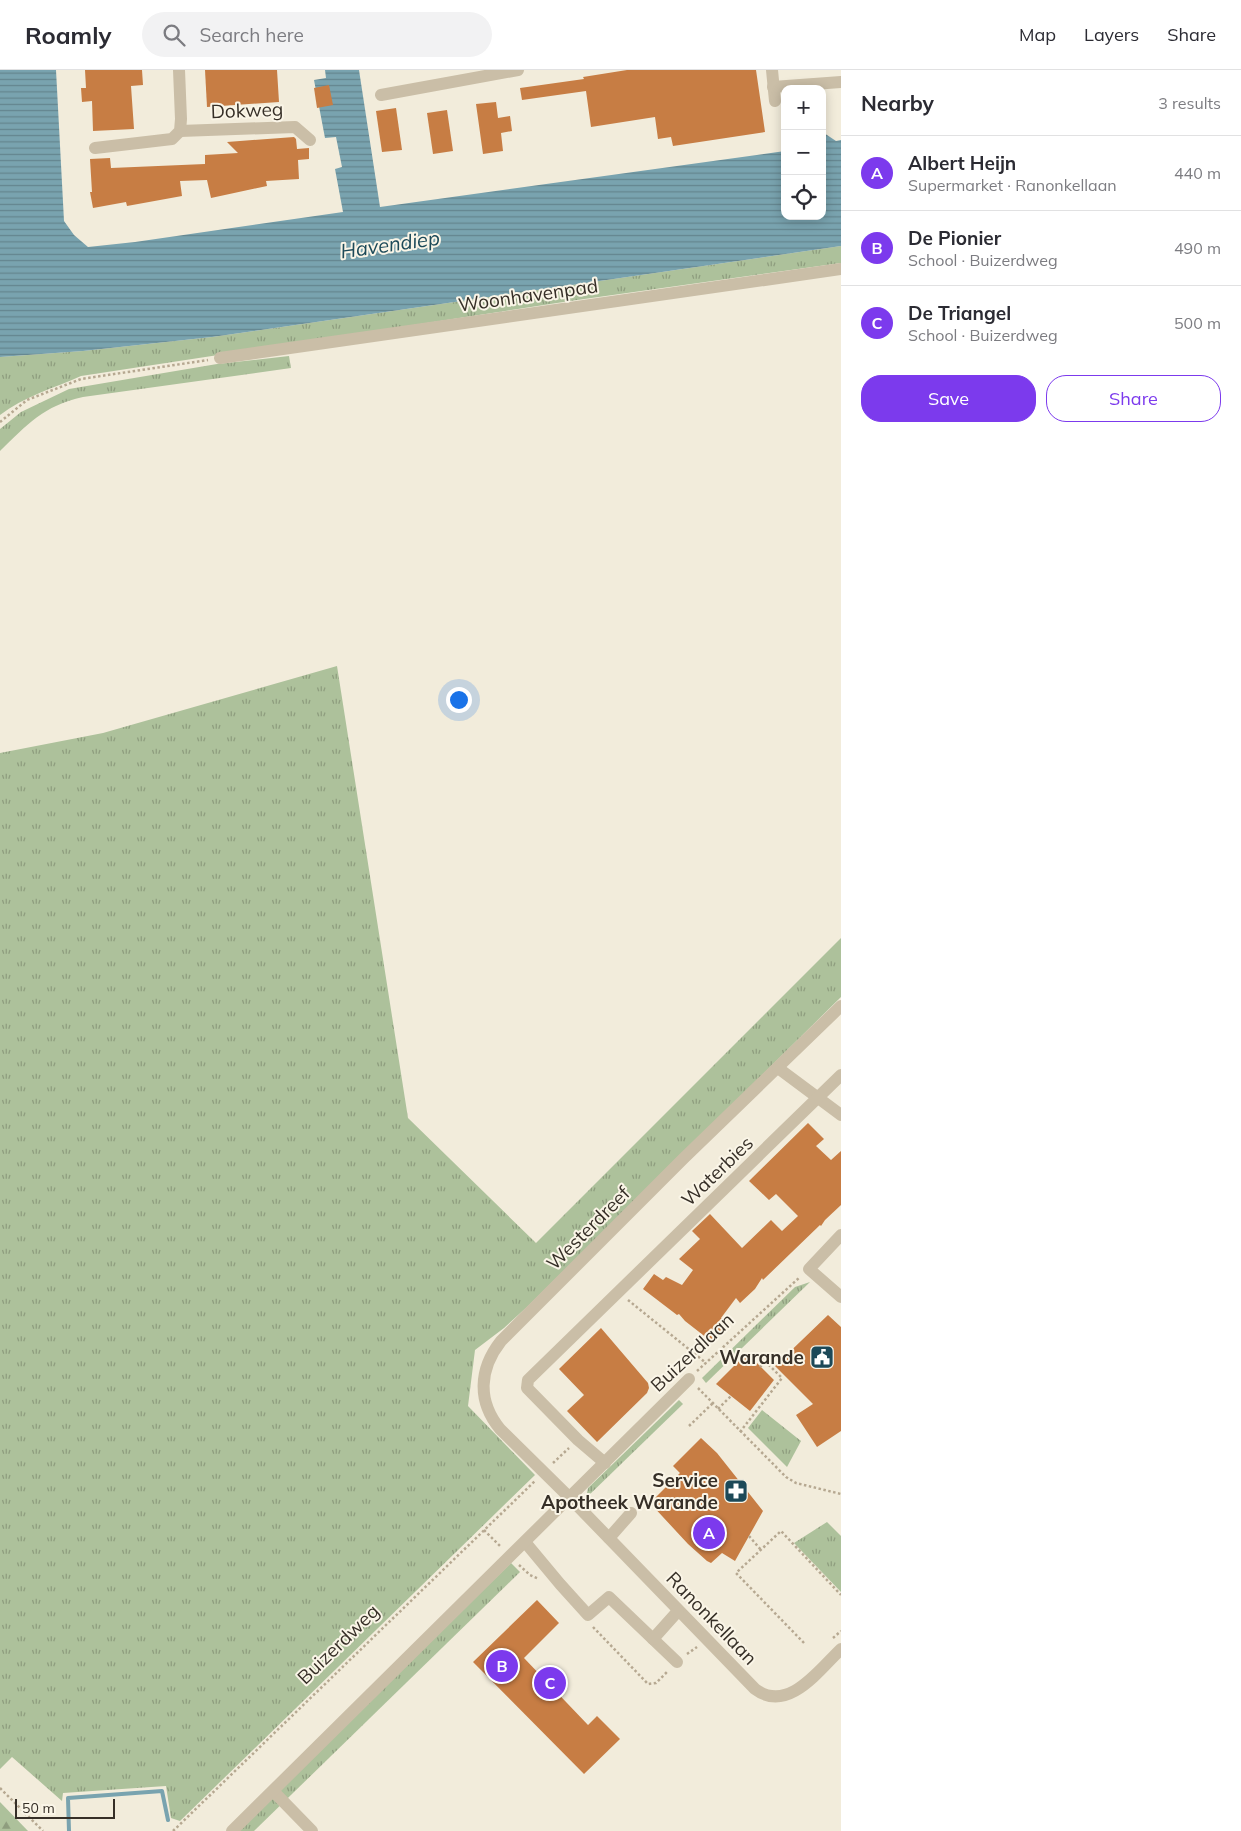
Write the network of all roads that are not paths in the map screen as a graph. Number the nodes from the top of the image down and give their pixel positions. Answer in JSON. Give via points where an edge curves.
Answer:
{"nodes":[{"id":1,"x":178,"y":70,"type":"edge"},
{"id":2,"x":518,"y":70,"type":"edge"},
{"id":3,"x":772,"y":70,"type":"edge"},
{"id":4,"x":489,"y":72,"type":"edge"},
{"id":5,"x":841,"y":82,"type":"edge"},
{"id":6,"x":773,"y":87,"type":"junction"},
{"id":7,"x":382,"y":95,"type":"dead end"},
{"id":8,"x":775,"y":101,"type":"dead end"},
{"id":9,"x":180,"y":131,"type":"junction"},
{"id":10,"x":310,"y":140,"type":"dead end"},
{"id":11,"x":95,"y":148,"type":"dead end"},
{"id":12,"x":841,"y":269,"type":"edge"},
{"id":13,"x":220,"y":358,"type":"road end"},
{"id":14,"x":841,"y":1006,"type":"edge"},
{"id":15,"x":778,"y":1068,"type":"junction"},
{"id":16,"x":841,"y":1075,"type":"edge"},
{"id":17,"x":817,"y":1099,"type":"junction"},
{"id":18,"x":841,"y":1115,"type":"edge"},
{"id":19,"x":841,"y":1235,"type":"edge"},
{"id":20,"x":841,"y":1297,"type":"edge"},
{"id":21,"x":689,"y":1379,"type":"road end"},
{"id":22,"x":605,"y":1463,"type":"junction"},
{"id":23,"x":569,"y":1497,"type":"junction"},
{"id":24,"x":631,"y":1514,"type":"dead end"},
{"id":25,"x":609,"y":1538,"type":"junction"},
{"id":26,"x":524,"y":1542,"type":"junction"},
{"id":27,"x":678,"y":1611,"type":"junction"},
{"id":28,"x":653,"y":1639,"type":"junction"},
{"id":29,"x":841,"y":1649,"type":"edge"},
{"id":30,"x":677,"y":1662,"type":"dead end"},
{"id":31,"x":274,"y":1792,"type":"junction"},
{"id":32,"x":232,"y":1831,"type":"edge"},
{"id":33,"x":312,"y":1831,"type":"edge"}],
"edges":[{"from":1,"to":9,"type":"street"},
{"from":2,"to":4,"type":"street"},
{"from":3,"to":6,"type":"street"},
{"from":4,"to":7,"type":"street"},
{"from":5,"to":6,"type":"street"},
{"from":6,"to":8,"type":"street"},
{"from":9,"to":10,"type":"street","name":"Dokweg","via":[[295,127]]},
{"from":9,"to":11,"type":"street","name":"Dokweg","via":[[172,139]]},
{"from":12,"to":13,"type":"street","name":"Woonhavenpad"},
{"from":14,"to":15,"type":"street","name":"Westerdreef"},
{"from":15,"to":17,"type":"street"},
{"from":15,"to":23,"type":"street","name":"Westerdreef","via":[[501,1341],[489,1358],[485,1368],[484,1392],[492,1420]]},
{"from":16,"to":17,"type":"street","name":"Waterbies"},
{"from":17,"to":18,"type":"street"},
{"from":17,"to":22,"type":"street","name":"Waterbies","via":[[528,1380],[527,1388]]},
{"from":19,"to":20,"type":"street","via":[[809,1269]]},
{"from":21,"to":22,"type":"street","name":"Buizerdlaan"},
{"from":22,"to":23,"type":"street","name":"Buizerdlaan"},
{"from":23,"to":25,"type":"street","name":"Ranonkellaan"},
{"from":23,"to":26,"type":"street"},
{"from":24,"to":25,"type":"street"},
{"from":25,"to":27,"type":"street","name":"Ranonkellaan"},
{"from":26,"to":28,"type":"street","via":[[588,1615],[609,1596]]},
{"from":26,"to":31,"type":"street"},
{"from":27,"to":28,"type":"street"},
{"from":27,"to":29,"type":"street","name":"Ranonkellaan","via":[[761,1694],[782,1696],[797,1691]]},
{"from":28,"to":30,"type":"street"},
{"from":31,"to":32,"type":"street"},
{"from":31,"to":33,"type":"street"}]}
